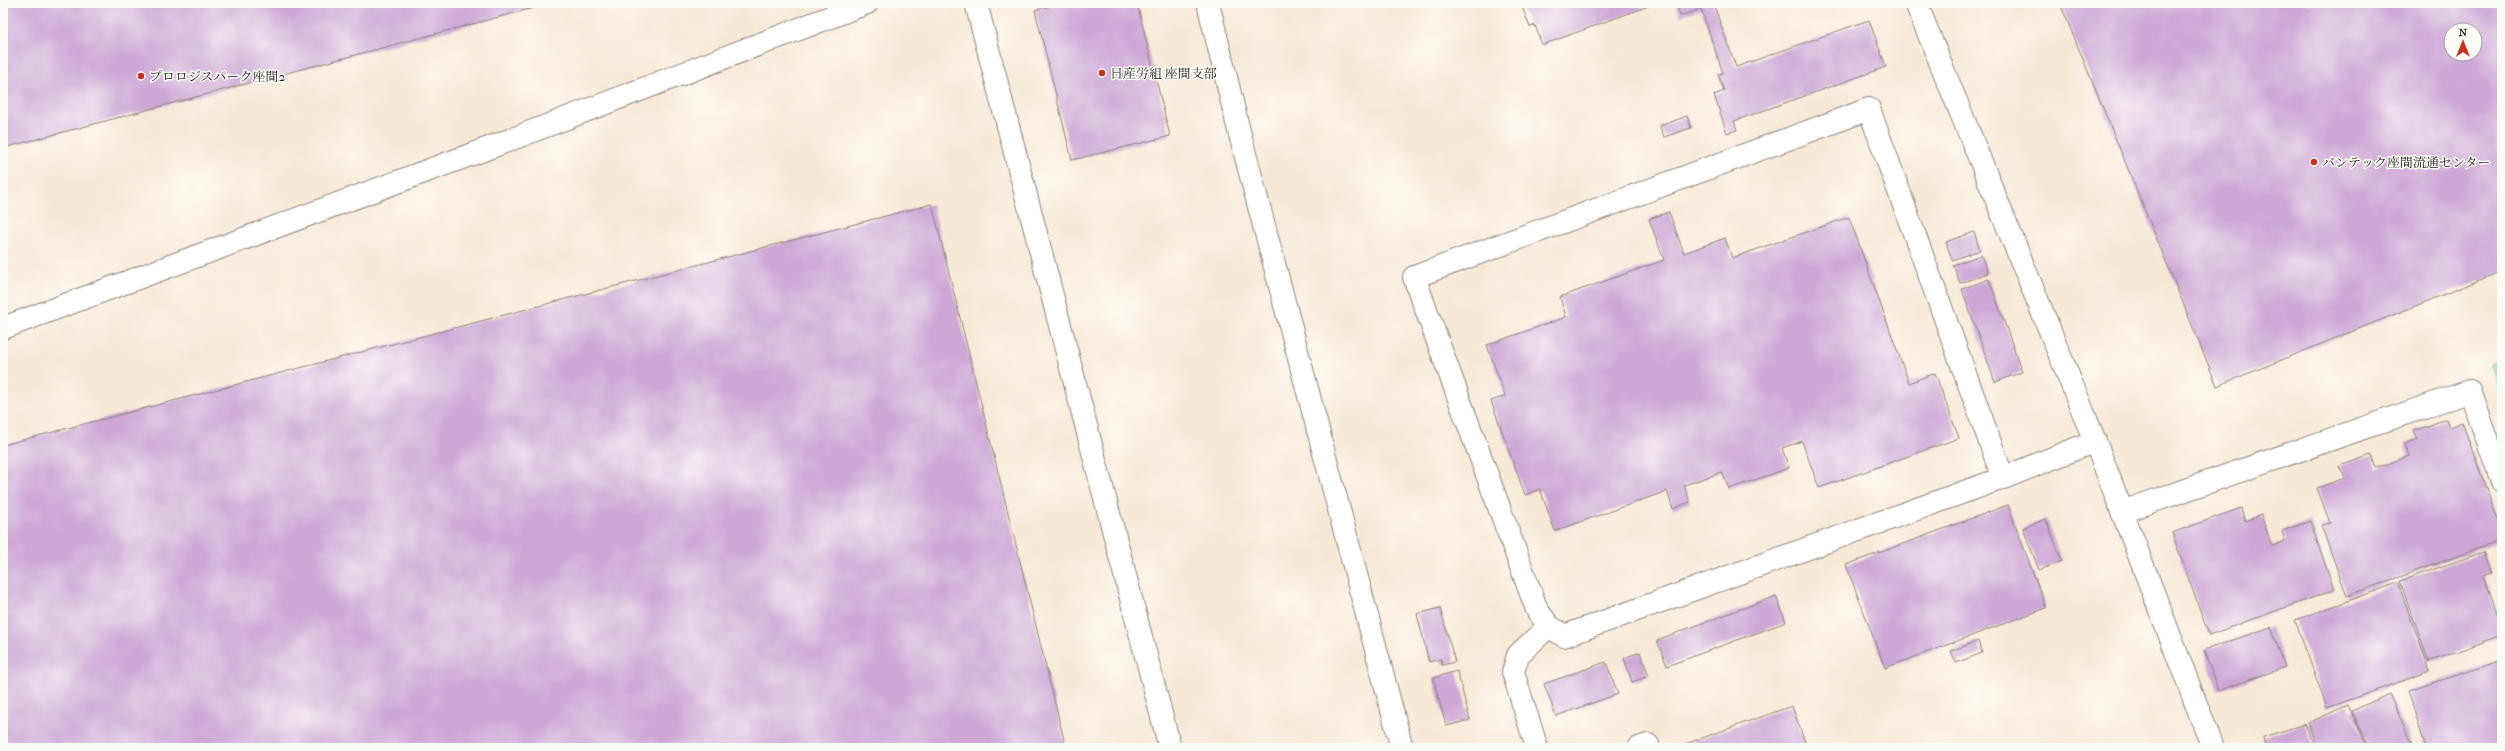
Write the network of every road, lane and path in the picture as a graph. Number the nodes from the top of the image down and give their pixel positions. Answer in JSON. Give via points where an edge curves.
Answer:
{"nodes":[{"id":1,"x":868,"y":3,"type":"edge"},
{"id":2,"x":976,"y":3,"type":"edge"},
{"id":3,"x":1208,"y":3,"type":"edge"},
{"id":4,"x":1916,"y":3,"type":"edge"},
{"id":5,"x":3,"y":328,"type":"edge"},
{"id":6,"x":2095,"y":441,"type":"junction"},
{"id":7,"x":2003,"y":478,"type":"junction"},
{"id":8,"x":2502,"y":481,"type":"edge"},
{"id":9,"x":2122,"y":512,"type":"junction"},
{"id":10,"x":1549,"y":626,"type":"junction"},
{"id":11,"x":1170,"y":748,"type":"edge"},
{"id":12,"x":1402,"y":748,"type":"edge"},
{"id":13,"x":1536,"y":748,"type":"edge"},
{"id":14,"x":1639,"y":748,"type":"edge"},
{"id":15,"x":1649,"y":748,"type":"edge"},
{"id":16,"x":2213,"y":748,"type":"edge"}],
"edges":[{"from":1,"to":5,"type":"street","via":[[486,149]]},
{"from":2,"to":11,"type":"street"},
{"from":3,"to":12,"type":"street","via":[[1238,131]]},
{"from":4,"to":6,"type":"street"},
{"from":6,"to":7,"type":"street"},
{"from":6,"to":9,"type":"street"},
{"from":7,"to":10,"type":"street","via":[[1564,636]]},
{"from":7,"to":10,"type":"street","via":[[1869,109],[1414,277],[1537,610]]},
{"from":8,"to":9,"type":"street","via":[[2470,391]]},
{"from":9,"to":16,"type":"street"},
{"from":10,"to":13,"type":"street","via":[[1518,655],[1513,672]]},
{"from":14,"to":15,"type":"street","via":[[1648,745]]}]}
